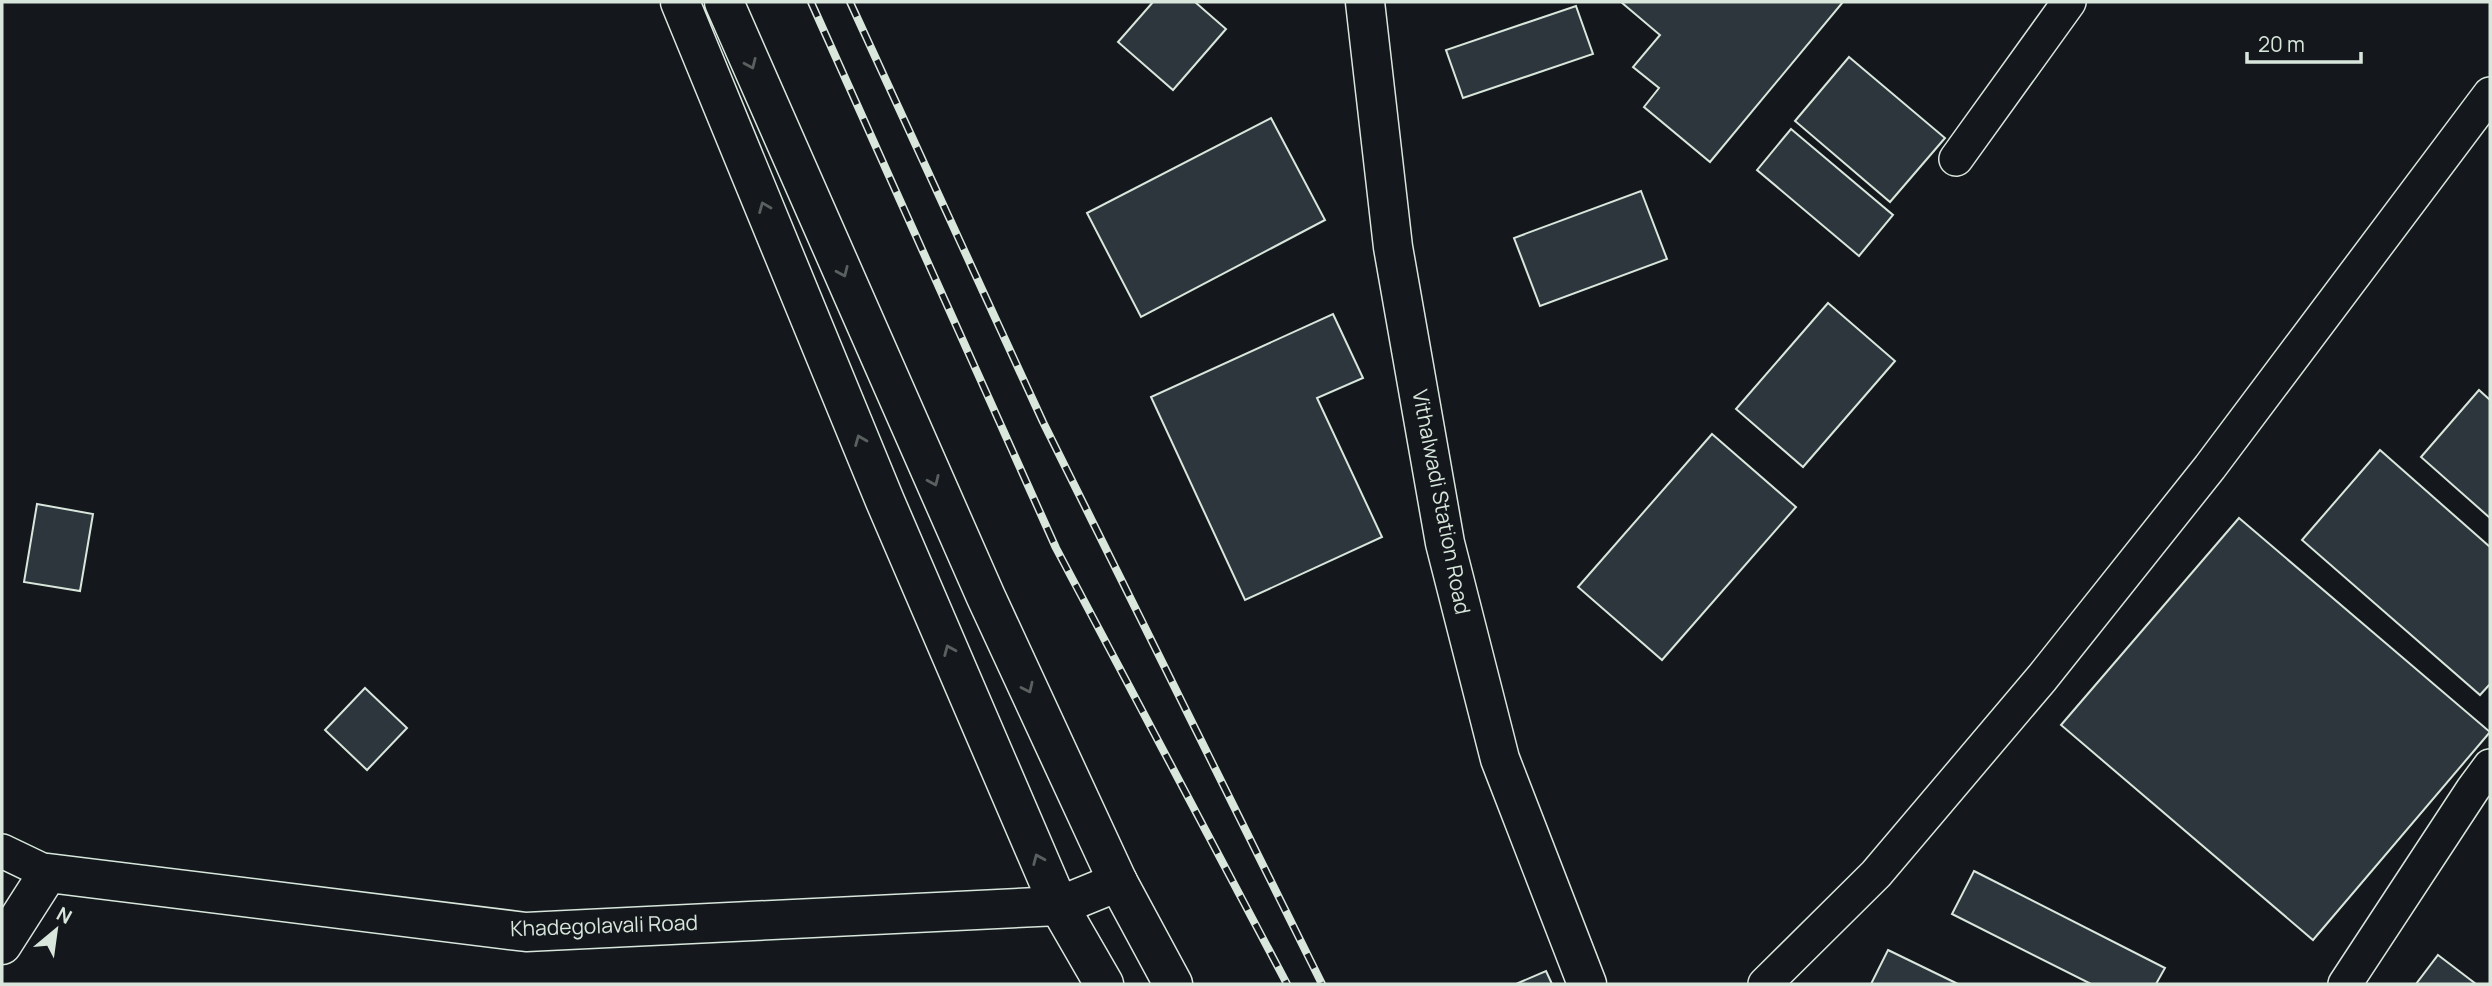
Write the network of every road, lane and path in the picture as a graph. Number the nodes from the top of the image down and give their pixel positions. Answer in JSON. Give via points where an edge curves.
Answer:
{"nodes":[{"id":1,"x":680,"y":2,"type":"edge"},
{"id":2,"x":724,"y":2,"type":"edge"},
{"id":3,"x":1365,"y":2,"type":"edge"},
{"id":4,"x":2069,"y":2,"type":"edge"},
{"id":5,"x":2490,"y":94,"type":"edge"},
{"id":6,"x":1956,"y":159,"type":"dead end"},
{"id":7,"x":823,"y":228,"type":"junction"},
{"id":8,"x":781,"y":248,"type":"junction"},
{"id":9,"x":2490,"y":766,"type":"edge"},
{"id":10,"x":2,"y":851,"type":"edge"},
{"id":11,"x":48,"y":873,"type":"junction"},
{"id":12,"x":1118,"y":882,"type":"junction"},
{"id":13,"x":1059,"y":906,"type":"junction"},
{"id":14,"x":2,"y":945,"type":"edge"},
{"id":15,"x":1104,"y":984,"type":"edge"},
{"id":16,"x":1173,"y":984,"type":"edge"},
{"id":17,"x":1587,"y":984,"type":"edge"},
{"id":18,"x":1765,"y":984,"type":"edge"},
{"id":19,"x":2345,"y":984,"type":"edge"}],
"edges":[{"from":8,"to":1,"type":"main road","one_way":true},
{"from":2,"to":7,"type":"main road","one_way":true},
{"from":3,"to":17,"type":"main road","name":"Vithalwadi Station Road","via":[[1393,247],[1445,543],[1500,759]]},
{"from":4,"to":6,"type":"street"},
{"from":5,"to":18,"type":"street","via":[[2210,467],[2042,678],[1876,874]]},
{"from":7,"to":8,"type":"main road"},
{"from":7,"to":12,"type":"main road","one_way":true},
{"from":13,"to":8,"type":"main road","one_way":true},
{"from":9,"to":19,"type":"street"},
{"from":10,"to":11,"type":"street"},
{"from":11,"to":13,"type":"main road","name":"Khadegolavali Road","via":[[526,932]]},
{"from":11,"to":14,"type":"main road"},
{"from":12,"to":13,"type":"main road","name":"Khadegolavali Road"},
{"from":12,"to":16,"type":"main road"},
{"from":13,"to":15,"type":"main road"}]}
